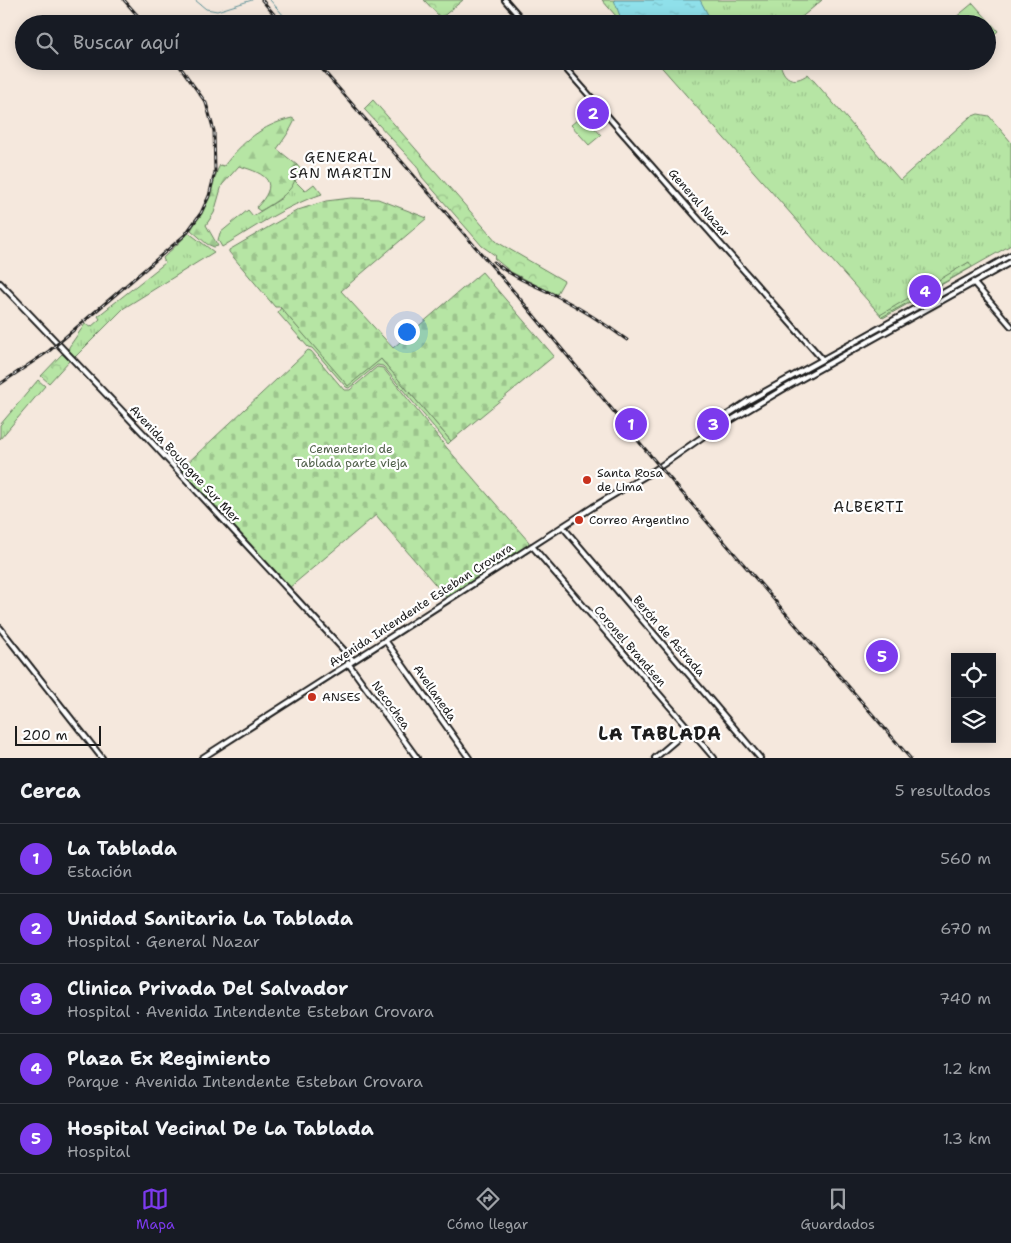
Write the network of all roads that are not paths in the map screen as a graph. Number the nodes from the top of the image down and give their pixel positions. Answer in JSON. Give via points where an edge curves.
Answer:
{"nodes":[{"id":1,"x":505,"y":0,"type":"edge"},
{"id":2,"x":518,"y":15,"type":"edge"},
{"id":3,"x":567,"y":70,"type":"edge"},
{"id":4,"x":1011,"y":255,"type":"edge"},
{"id":5,"x":1011,"y":262,"type":"edge"},
{"id":6,"x":971,"y":278,"type":"junction"},
{"id":7,"x":0,"y":283,"type":"edge"},
{"id":8,"x":974,"y":284,"type":"junction"},
{"id":9,"x":1011,"y":326,"type":"edge"},
{"id":10,"x":822,"y":359,"type":"junction"},
{"id":11,"x":721,"y":424,"type":"junction"},
{"id":12,"x":563,"y":527,"type":"junction"},
{"id":13,"x":532,"y":546,"type":"junction"},
{"id":14,"x":0,"y":628,"type":"edge"},
{"id":15,"x":385,"y":640,"type":"junction"},
{"id":16,"x":351,"y":662,"type":"junction"},
{"id":17,"x":689,"y":729,"type":"junction"},
{"id":18,"x":102,"y":758,"type":"edge"},
{"id":19,"x":202,"y":758,"type":"edge"},
{"id":20,"x":416,"y":758,"type":"edge"},
{"id":21,"x":469,"y":758,"type":"edge"},
{"id":22,"x":655,"y":758,"type":"edge"},
{"id":23,"x":714,"y":758,"type":"edge"},
{"id":24,"x":760,"y":758,"type":"edge"}],
"edges":[{"from":1,"to":2,"type":"main road"},
{"from":3,"to":10,"type":"main road","name":"General Nazar"},
{"from":4,"to":6,"type":"main road"},
{"from":5,"to":8,"type":"main road"},
{"from":6,"to":8,"type":"main road"},
{"from":6,"to":10,"type":"main road"},
{"from":7,"to":16,"type":"main road","name":"Avenida Boulogne Sur Mer","via":[[144,434]]},
{"from":8,"to":9,"type":"main road"},
{"from":8,"to":11,"type":"main road"},
{"from":10,"to":11,"type":"main road","via":[[748,401],[724,418]]},
{"from":11,"to":12,"type":"main road","name":"Avenida Intendente Esteban Crovara"},
{"from":12,"to":13,"type":"main road","name":"Avenida Intendente Esteban Crovara"},
{"from":12,"to":24,"type":"main road","name":"Berón de Astrada"},
{"from":13,"to":15,"type":"main road","name":"Avenida Intendente Esteban Crovara"},
{"from":13,"to":17,"type":"main road","name":"Coronel Brandsen"},
{"from":14,"to":18,"type":"main road"},
{"from":15,"to":16,"type":"main road","name":"Avenida Intendente Esteban Crovara"},
{"from":15,"to":21,"type":"main road","name":"Avellaneda"},
{"from":16,"to":19,"type":"main road","name":"Avenida Intendente Esteban Crovara"},
{"from":16,"to":20,"type":"main road","name":"Necochea"},
{"from":17,"to":22,"type":"main road"},
{"from":17,"to":23,"type":"main road","name":"Coronel Brandsen"}]}
